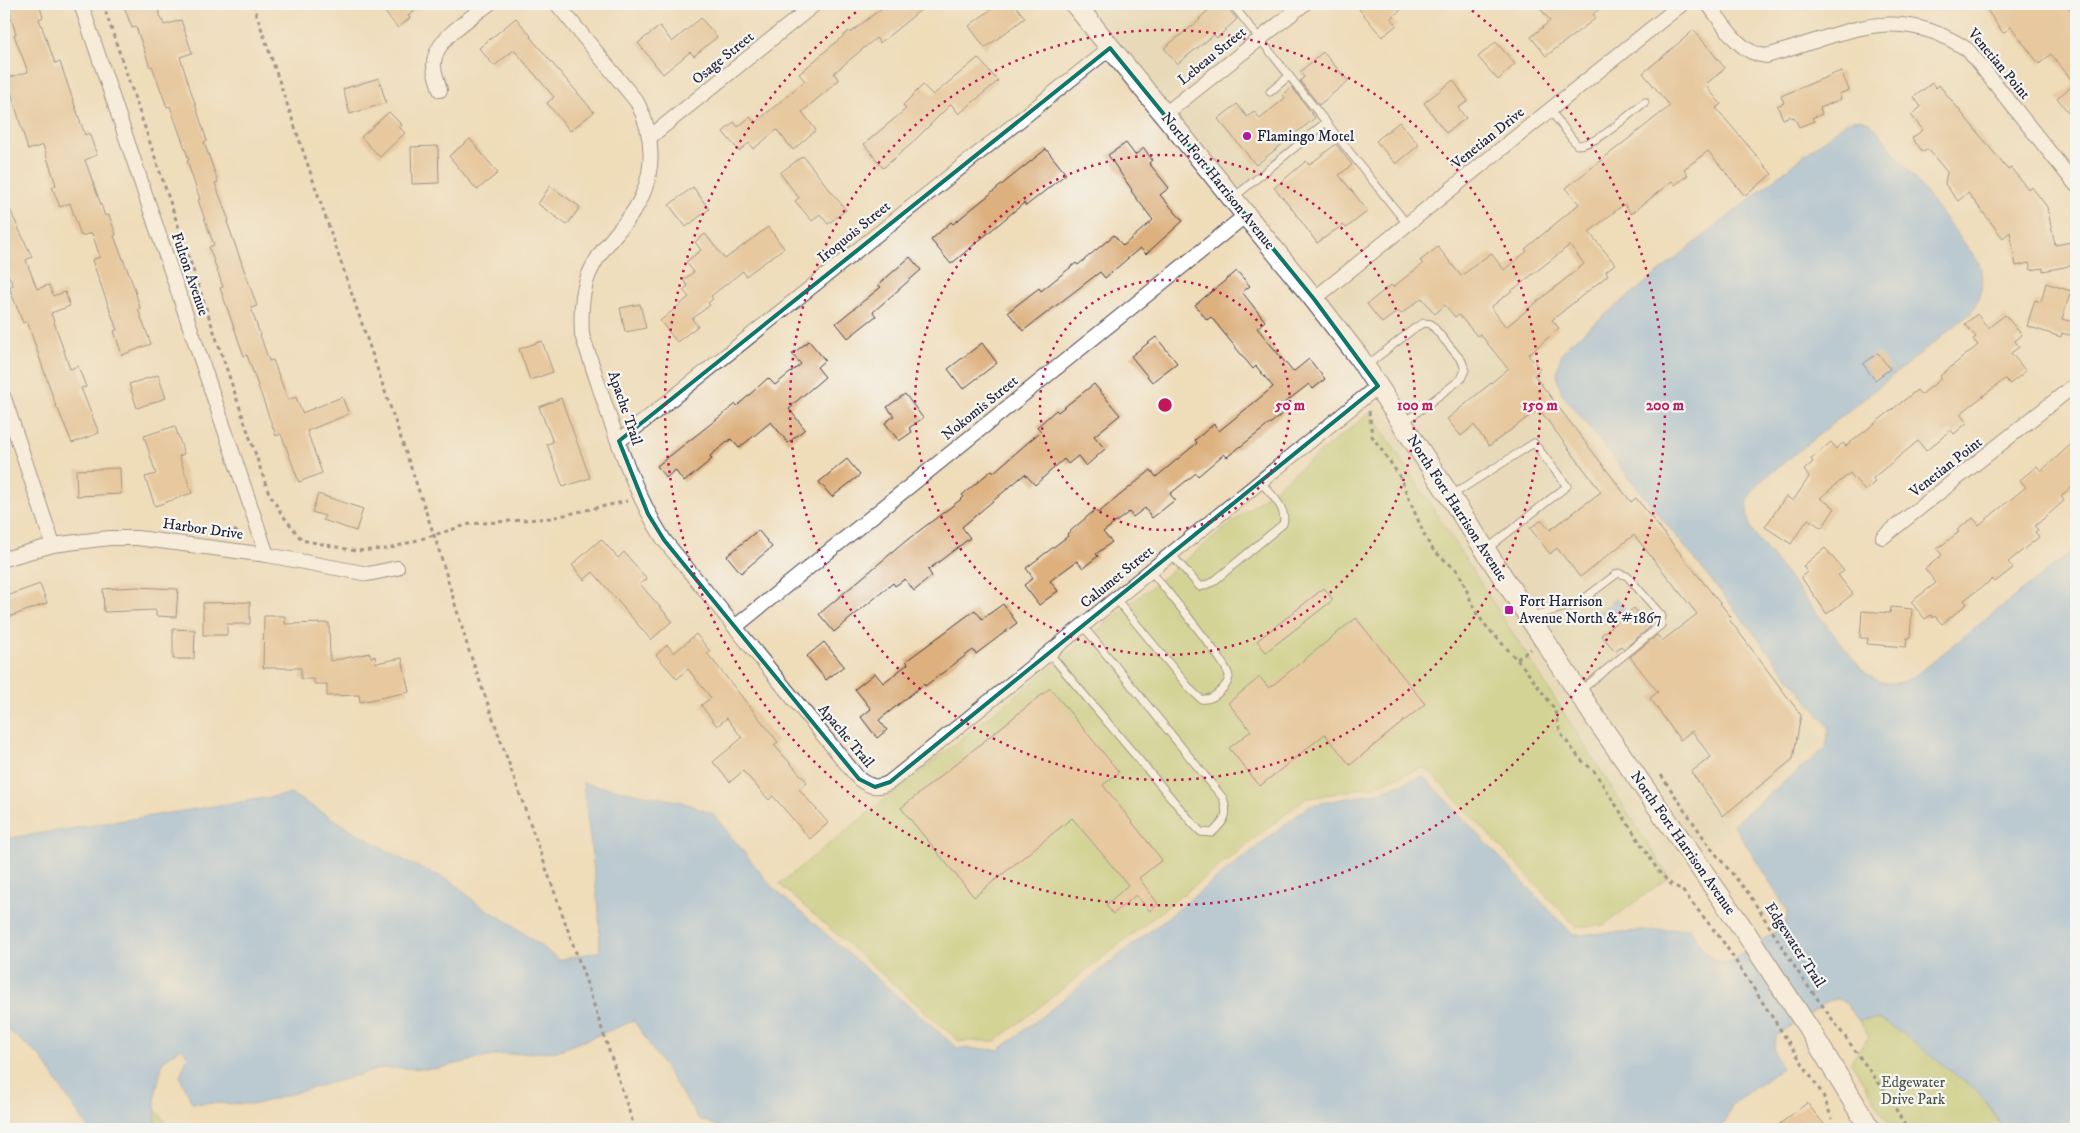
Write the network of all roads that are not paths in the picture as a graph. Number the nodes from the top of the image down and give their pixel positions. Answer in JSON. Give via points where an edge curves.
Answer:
{"nodes":[{"id":1,"x":81,"y":4,"type":"edge"},
{"id":2,"x":489,"y":4,"type":"edge"},
{"id":3,"x":557,"y":4,"type":"edge"},
{"id":4,"x":815,"y":4,"type":"edge"},
{"id":5,"x":1075,"y":4,"type":"edge"},
{"id":6,"x":1232,"y":4,"type":"edge"},
{"id":7,"x":1304,"y":4,"type":"edge"},
{"id":8,"x":1682,"y":4,"type":"edge"},
{"id":9,"x":1708,"y":4,"type":"edge"},
{"id":10,"x":1260,"y":39,"type":"junction"},
{"id":11,"x":1110,"y":48,"type":"junction"},
{"id":12,"x":1289,"y":76,"type":"junction"},
{"id":13,"x":440,"y":90,"type":"dead end"},
{"id":14,"x":1270,"y":92,"type":"dead end"},
{"id":15,"x":1645,"y":102,"type":"dead end"},
{"id":16,"x":1550,"y":110,"type":"junction"},
{"id":17,"x":1165,"y":114,"type":"junction"},
{"id":18,"x":1326,"y":122,"type":"junction"},
{"id":19,"x":650,"y":137,"type":"junction"},
{"id":20,"x":2076,"y":185,"type":"edge"},
{"id":21,"x":1232,"y":198,"type":"junction"},
{"id":22,"x":1246,"y":215,"type":"junction"},
{"id":23,"x":1406,"y":224,"type":"junction"},
{"id":24,"x":1314,"y":299,"type":"junction"},
{"id":25,"x":1365,"y":367,"type":"junction"},
{"id":26,"x":2076,"y":384,"type":"edge"},
{"id":27,"x":1371,"y":393,"type":"junction"},
{"id":28,"x":4,"y":398,"type":"edge"},
{"id":29,"x":1402,"y":423,"type":"junction"},
{"id":30,"x":619,"y":441,"type":"junction"},
{"id":31,"x":1260,"y":482,"type":"junction"},
{"id":32,"x":1450,"y":497,"type":"junction"},
{"id":33,"x":1882,"y":538,"type":"dead end"},
{"id":34,"x":54,"y":545,"type":"junction"},
{"id":35,"x":1484,"y":550,"type":"junction"},
{"id":36,"x":1171,"y":554,"type":"junction"},
{"id":37,"x":267,"y":555,"type":"junction"},
{"id":38,"x":4,"y":559,"type":"edge"},
{"id":39,"x":397,"y":568,"type":"dead end"},
{"id":40,"x":1150,"y":571,"type":"junction"},
{"id":41,"x":1116,"y":599,"type":"junction"},
{"id":42,"x":1528,"y":617,"type":"junction"},
{"id":43,"x":1083,"y":626,"type":"junction"},
{"id":44,"x":736,"y":627,"type":"junction"},
{"id":45,"x":1049,"y":653,"type":"junction"},
{"id":46,"x":1578,"y":692,"type":"junction"},
{"id":47,"x":875,"y":787,"type":"joint"},
{"id":48,"x":1864,"y":1127,"type":"edge"}],
"edges":[{"from":1,"to":37,"type":"street","name":"Fulton Avenue"},
{"from":2,"to":13,"type":"street","via":[[447,37],[437,49],[434,63]]},
{"from":3,"to":19,"type":"street","name":"Apache Trail","via":[[637,102]]},
{"from":4,"to":19,"type":"street","name":"Osage Street"},
{"from":5,"to":11,"type":"main road","name":"North Fort Harrison Avenue"},
{"from":6,"to":10,"type":"lane"},
{"from":7,"to":10,"type":"street","name":"Lebeau Street"},
{"from":8,"to":16,"type":"street","name":"Venetian Drive"},
{"from":9,"to":20,"type":"street","name":"Venetian Point","via":[[1746,50],[1766,56],[1874,16],[1906,14],[1938,24],[1968,50]]},
{"from":10,"to":12,"type":"lane"},
{"from":10,"to":17,"type":"street","name":"Lebeau Street"},
{"from":11,"to":17,"type":"main road","name":"North Fort Harrison Avenue"},
{"from":11,"to":30,"type":"street","name":"Iroquois Street"},
{"from":12,"to":14,"type":"lane"},
{"from":12,"to":18,"type":"lane"},
{"from":15,"to":16,"type":"lane","via":[[1596,140],[1583,145],[1577,145]]},
{"from":16,"to":23,"type":"street","name":"Venetian Drive"},
{"from":17,"to":21,"type":"main road","name":"North Fort Harrison Avenue"},
{"from":18,"to":21,"type":"lane"},
{"from":18,"to":23,"type":"lane"},
{"from":19,"to":30,"type":"street","name":"Apache Trail","via":[[652,159],[646,185],[632,212],[600,252],[588,276],[583,296],[582,335]]},
{"from":21,"to":22,"type":"main road","name":"North Fort Harrison Avenue"},
{"from":22,"to":24,"type":"main road","name":"North Fort Harrison Avenue"},
{"from":22,"to":44,"type":"street","name":"Nokomis Street"},
{"from":23,"to":24,"type":"street","name":"Venetian Drive"},
{"from":24,"to":25,"type":"main road","name":"North Fort Harrison Avenue"},
{"from":25,"to":27,"type":"main road","name":"North Fort Harrison Avenue"},
{"from":25,"to":29,"type":"lane","via":[[1424,323],[1430,324],[1462,362],[1465,370],[1461,379]]},
{"from":26,"to":33,"type":"street","name":"Venetian Point"},
{"from":27,"to":29,"type":"main road","name":"North Fort Harrison Avenue"},
{"from":27,"to":31,"type":"street","name":"Calumet Street"},
{"from":28,"to":34,"type":"street"},
{"from":29,"to":32,"type":"main road","name":"North Fort Harrison Avenue"},
{"from":30,"to":44,"type":"street","name":"Apache Trail","via":[[648,514],[664,540]]},
{"from":31,"to":36,"type":"street","name":"Calumet Street"},
{"from":31,"to":36,"type":"lane","via":[[1283,510],[1283,524],[1213,582],[1200,587]]},
{"from":32,"to":35,"type":"main road","name":"North Fort Harrison Avenue"},
{"from":32,"to":35,"type":"lane","via":[[1534,442],[1567,486]]},
{"from":34,"to":37,"type":"street","name":"Harbor Drive","via":[[137,538]]},
{"from":34,"to":38,"type":"street","name":"Harbor Drive"},
{"from":35,"to":42,"type":"main road","name":"North Fort Harrison Avenue"},
{"from":36,"to":40,"type":"street","name":"Calumet Street"},
{"from":37,"to":39,"type":"street","name":"Harbor Drive","via":[[368,574]]},
{"from":40,"to":41,"type":"street","name":"Calumet Street"},
{"from":40,"to":41,"type":"lane","via":[[1226,669],[1229,677],[1216,696],[1200,700]]},
{"from":41,"to":43,"type":"street","name":"Calumet Street"},
{"from":42,"to":46,"type":"main road","name":"North Fort Harrison Avenue"},
{"from":42,"to":46,"type":"lane","via":[[1577,604],[1618,573],[1628,576],[1662,616],[1661,625]]},
{"from":43,"to":45,"type":"street","name":"Calumet Street"},
{"from":43,"to":45,"type":"lane","via":[[1223,798],[1227,809],[1223,823],[1212,833],[1201,832],[1194,825]]},
{"from":44,"to":47,"type":"street","name":"Apache Trail","via":[[859,779]]},
{"from":45,"to":47,"type":"street","name":"Calumet Street","via":[[890,782]]},
{"from":46,"to":48,"type":"main road","name":"North Fort Harrison Avenue","via":[[1746,933],[1811,1032]]}]}
